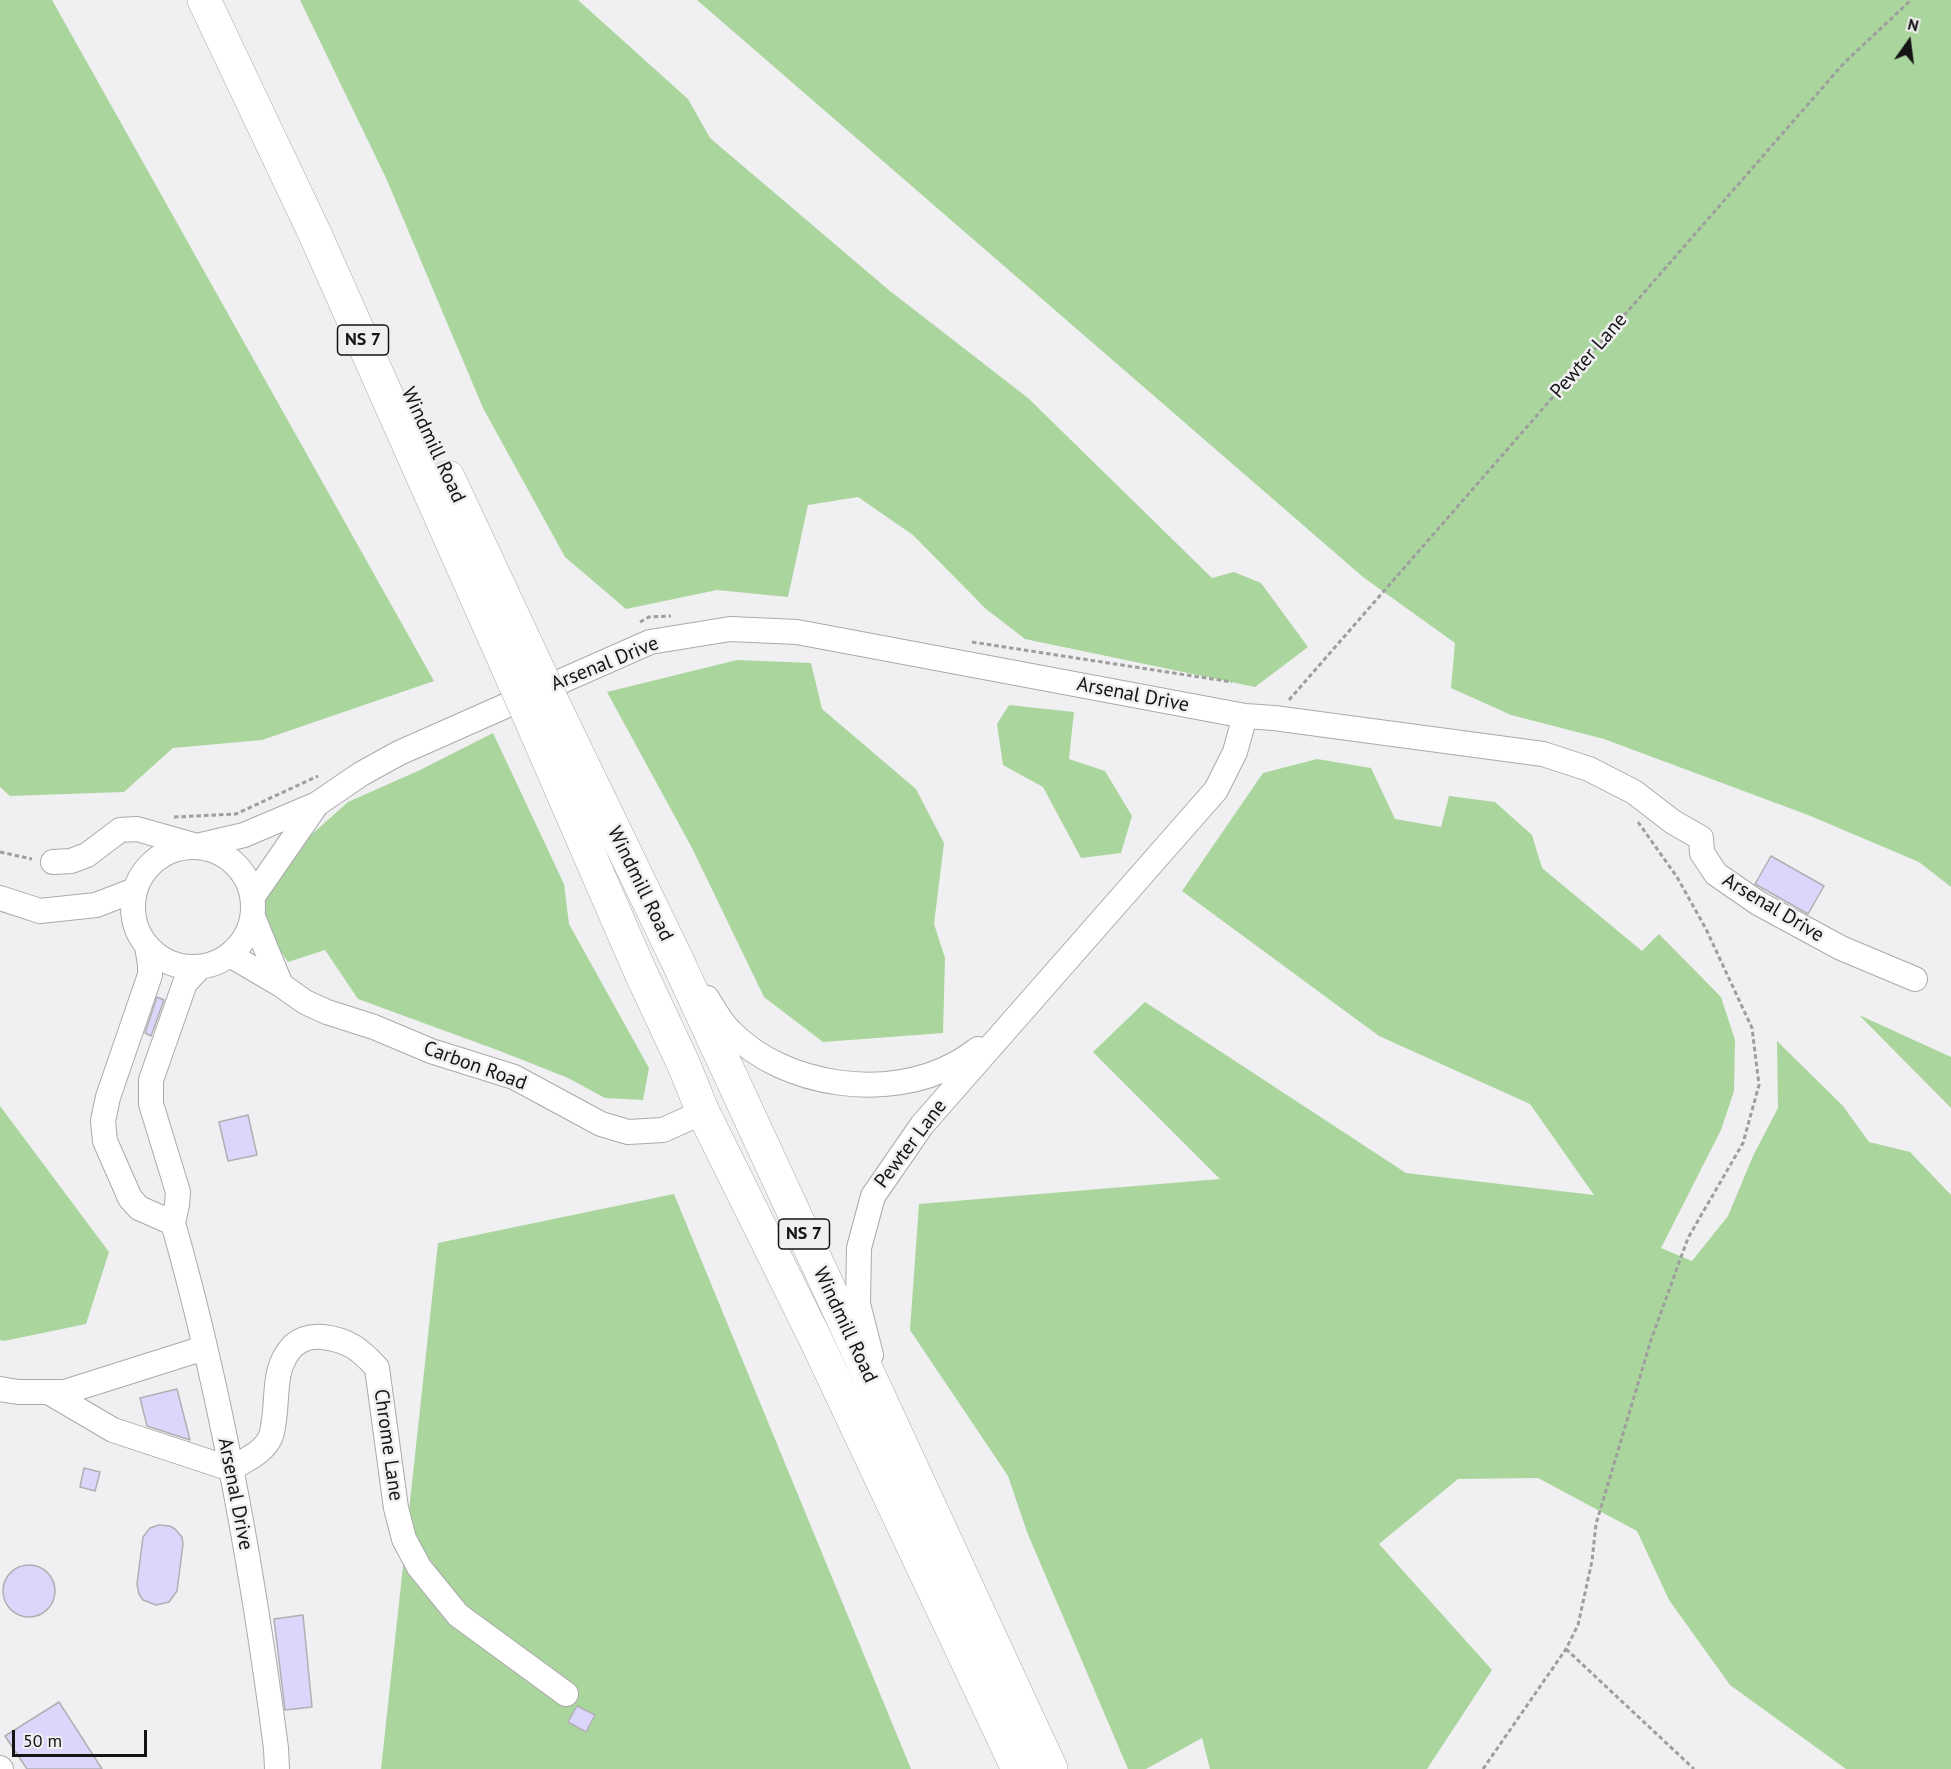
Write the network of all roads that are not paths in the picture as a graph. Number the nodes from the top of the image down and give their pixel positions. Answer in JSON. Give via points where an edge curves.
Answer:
{"nodes":[{"id":1,"x":204,"y":0,"type":"edge"},
{"id":2,"x":228,"y":0,"type":"edge"},
{"id":3,"x":534,"y":693,"type":"junction"},
{"id":4,"x":1245,"y":716,"type":"junction"},
{"id":5,"x":317,"y":804,"type":"junction"},
{"id":6,"x":197,"y":846,"type":"junction"},
{"id":7,"x":626,"y":854,"type":"junction"},
{"id":8,"x":53,"y":862,"type":"road end"},
{"id":9,"x":0,"y":898,"type":"edge"},
{"id":10,"x":133,"y":900,"type":"junction"},
{"id":11,"x":254,"y":906,"type":"junction"},
{"id":12,"x":147,"y":947,"type":"junction"},
{"id":13,"x":230,"y":955,"type":"junction"},
{"id":14,"x":200,"y":968,"type":"junction"},
{"id":15,"x":1051,"y":979,"type":"junction"},
{"id":16,"x":1915,"y":979,"type":"dead end"},
{"id":17,"x":281,"y":985,"type":"junction"},
{"id":18,"x":119,"y":1066,"type":"junction"},
{"id":19,"x":151,"y":1080,"type":"junction"},
{"id":20,"x":703,"y":1112,"type":"junction"},
{"id":21,"x":172,"y":1223,"type":"junction"},
{"id":22,"x":204,"y":1348,"type":"junction"},
{"id":23,"x":0,"y":1389,"type":"edge"},
{"id":24,"x":50,"y":1393,"type":"junction"},
{"id":25,"x":231,"y":1469,"type":"junction"},
{"id":26,"x":948,"y":1546,"type":"junction"},
{"id":27,"x":566,"y":1694,"type":"dead end"},
{"id":28,"x":273,"y":1762,"type":"edge"},
{"id":29,"x":1018,"y":1769,"type":"edge"},
{"id":30,"x":1051,"y":1769,"type":"edge"}],
"edges":[{"from":1,"to":3,"type":"highway","name":"Windmill Road","number":"NS 7"},
{"from":2,"to":3,"type":"highway","name":"Windmill Road","number":"NS 7"},
{"from":3,"to":7,"type":"highway","name":"Windmill Road","number":"NS 7"},
{"from":3,"to":20,"type":"highway","name":"Windmill Road","number":"NS 7","via":[[635,961]]},
{"from":4,"to":5,"type":"lane","name":"Arsenal Drive","via":[[797,632],[730,629],[650,642],[399,753]]},
{"from":4,"to":15,"type":"lane","name":"Pewter Lane","via":[[1235,752],[1215,790]]},
{"from":4,"to":16,"type":"lane","name":"Arsenal Drive","via":[[1544,754],[1589,769],[1634,792],[1701,838],[1702,853],[1716,874],[1758,903],[1841,948]]},
{"from":5,"to":6,"type":"lane","name":"Arsenal Drive","via":[[244,835]]},
{"from":5,"to":11,"type":"lane","name":"Arsenal Drive"},
{"from":6,"to":8,"type":"lane","via":[[137,829],[120,830],[87,855]]},
{"from":6,"to":10,"type":"lane","via":[[177,848],[158,857],[143,872]]},
{"from":6,"to":11,"type":"lane","via":[[217,851],[235,862],[247,878]]},
{"from":7,"to":15,"type":"lane","name":"Pewter Lane","via":[[701,991],[730,1032],[759,1055],[802,1075],[830,1082],[874,1085],[923,1076],[954,1065],[981,1047]]},
{"from":7,"to":26,"type":"highway","name":"Windmill Road","number":"NS 7"},
{"from":9,"to":10,"type":"lane","via":[[40,911]]},
{"from":10,"to":12,"type":"lane","via":[[136,930]]},
{"from":11,"to":13,"type":"lane","via":[[247,935]]},
{"from":11,"to":17,"type":"lane"},
{"from":12,"to":14,"type":"lane","via":[[162,960],[180,967]]},
{"from":12,"to":18,"type":"lane","via":[[150,975]]},
{"from":13,"to":14,"type":"lane"},
{"from":13,"to":17,"type":"lane","name":"Carbon Road"},
{"from":14,"to":19,"type":"lane","name":"Arsenal Drive","via":[[185,983]]},
{"from":15,"to":26,"type":"lane","name":"Pewter Lane","via":[[922,1125],[896,1160],[873,1196],[859,1248],[858,1304],[868,1343],[938,1510]]},
{"from":17,"to":20,"type":"lane","name":"Carbon Road","via":[[327,1012],[514,1077],[601,1124],[628,1132],[663,1130]]},
{"from":18,"to":19,"type":"lane"},
{"from":18,"to":21,"type":"lane","via":[[103,1121],[105,1141],[130,1198],[139,1208]]},
{"from":19,"to":21,"type":"lane","name":"Arsenal Drive","via":[[151,1104],[178,1192]]},
{"from":20,"to":29,"type":"highway","name":"Windmill Road","number":"NS 7","via":[[814,1336]]},
{"from":21,"to":22,"type":"lane","name":"Arsenal Drive"},
{"from":22,"to":24,"type":"lane","via":[[65,1392]]},
{"from":22,"to":25,"type":"lane","name":"Arsenal Drive"},
{"from":23,"to":24,"type":"lane"},
{"from":24,"to":25,"type":"lane","via":[[113,1430]]},
{"from":25,"to":27,"type":"lane","name":"Chrome Lane","via":[[263,1448],[272,1436],[280,1365],[286,1354],[300,1340],[314,1336],[350,1344],[377,1368],[396,1508],[404,1539],[419,1567],[458,1615]]},
{"from":25,"to":28,"type":"lane","name":"Arsenal Drive","via":[[259,1618]]},
{"from":26,"to":30,"type":"highway","name":"Windmill Road","number":"NS 7"}]}
